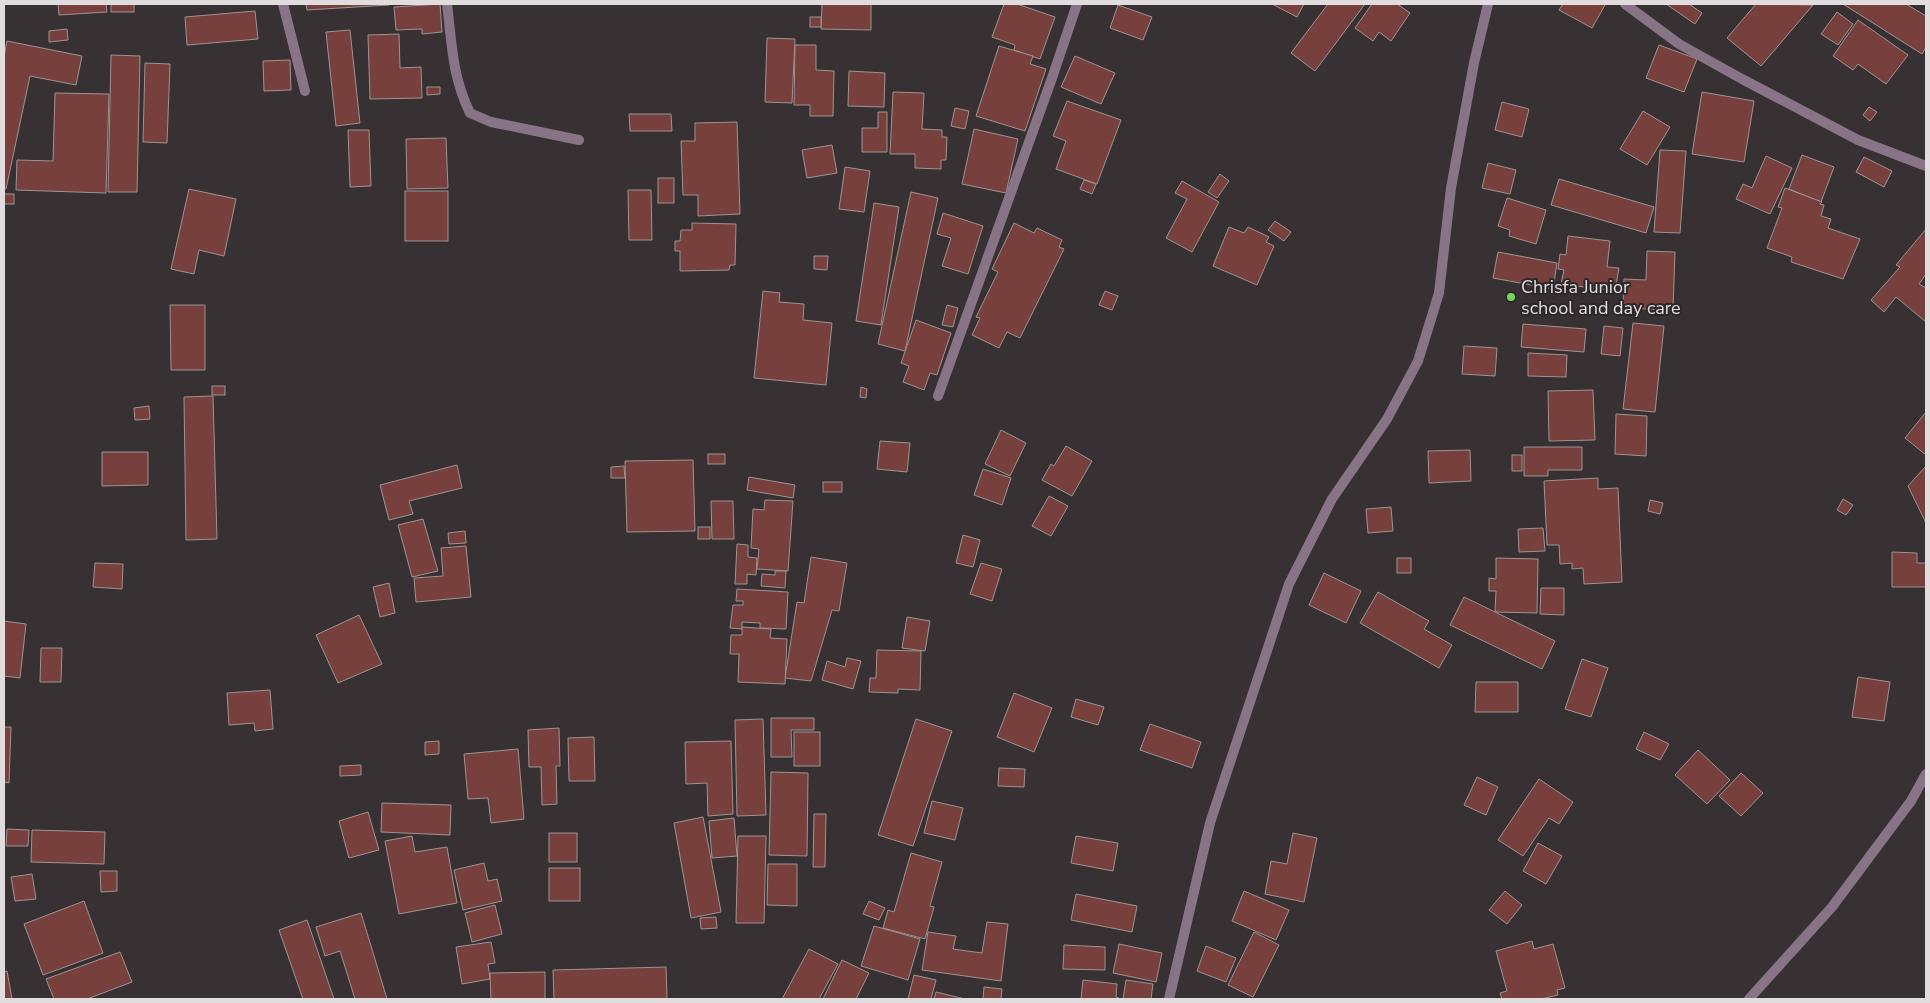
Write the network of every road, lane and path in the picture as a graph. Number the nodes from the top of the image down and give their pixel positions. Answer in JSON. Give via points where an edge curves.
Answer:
{"nodes":[{"id":1,"x":283,"y":4,"type":"edge"},
{"id":2,"x":447,"y":4,"type":"edge"},
{"id":3,"x":1077,"y":4,"type":"edge"},
{"id":4,"x":1488,"y":4,"type":"edge"},
{"id":5,"x":1625,"y":4,"type":"edge"},
{"id":6,"x":305,"y":91,"type":"dead end"},
{"id":7,"x":579,"y":140,"type":"dead end"},
{"id":8,"x":1926,"y":166,"type":"edge"},
{"id":9,"x":938,"y":396,"type":"dead end"},
{"id":10,"x":1926,"y":774,"type":"edge"},
{"id":11,"x":1170,"y":999,"type":"edge"},
{"id":12,"x":1749,"y":999,"type":"edge"}],
"edges":[{"from":1,"to":6,"type":"street"},
{"from":2,"to":7,"type":"street","via":[[454,68],[470,113],[492,122]]},
{"from":3,"to":9,"type":"street"},
{"from":4,"to":11,"type":"street","via":[[1451,188],[1439,293],[1418,361],[1387,419],[1332,499],[1289,584],[1210,823]]},
{"from":5,"to":8,"type":"street","via":[[1679,44],[1742,79],[1858,140]]},
{"from":10,"to":12,"type":"street","via":[[1911,801],[1832,906]]}]}
